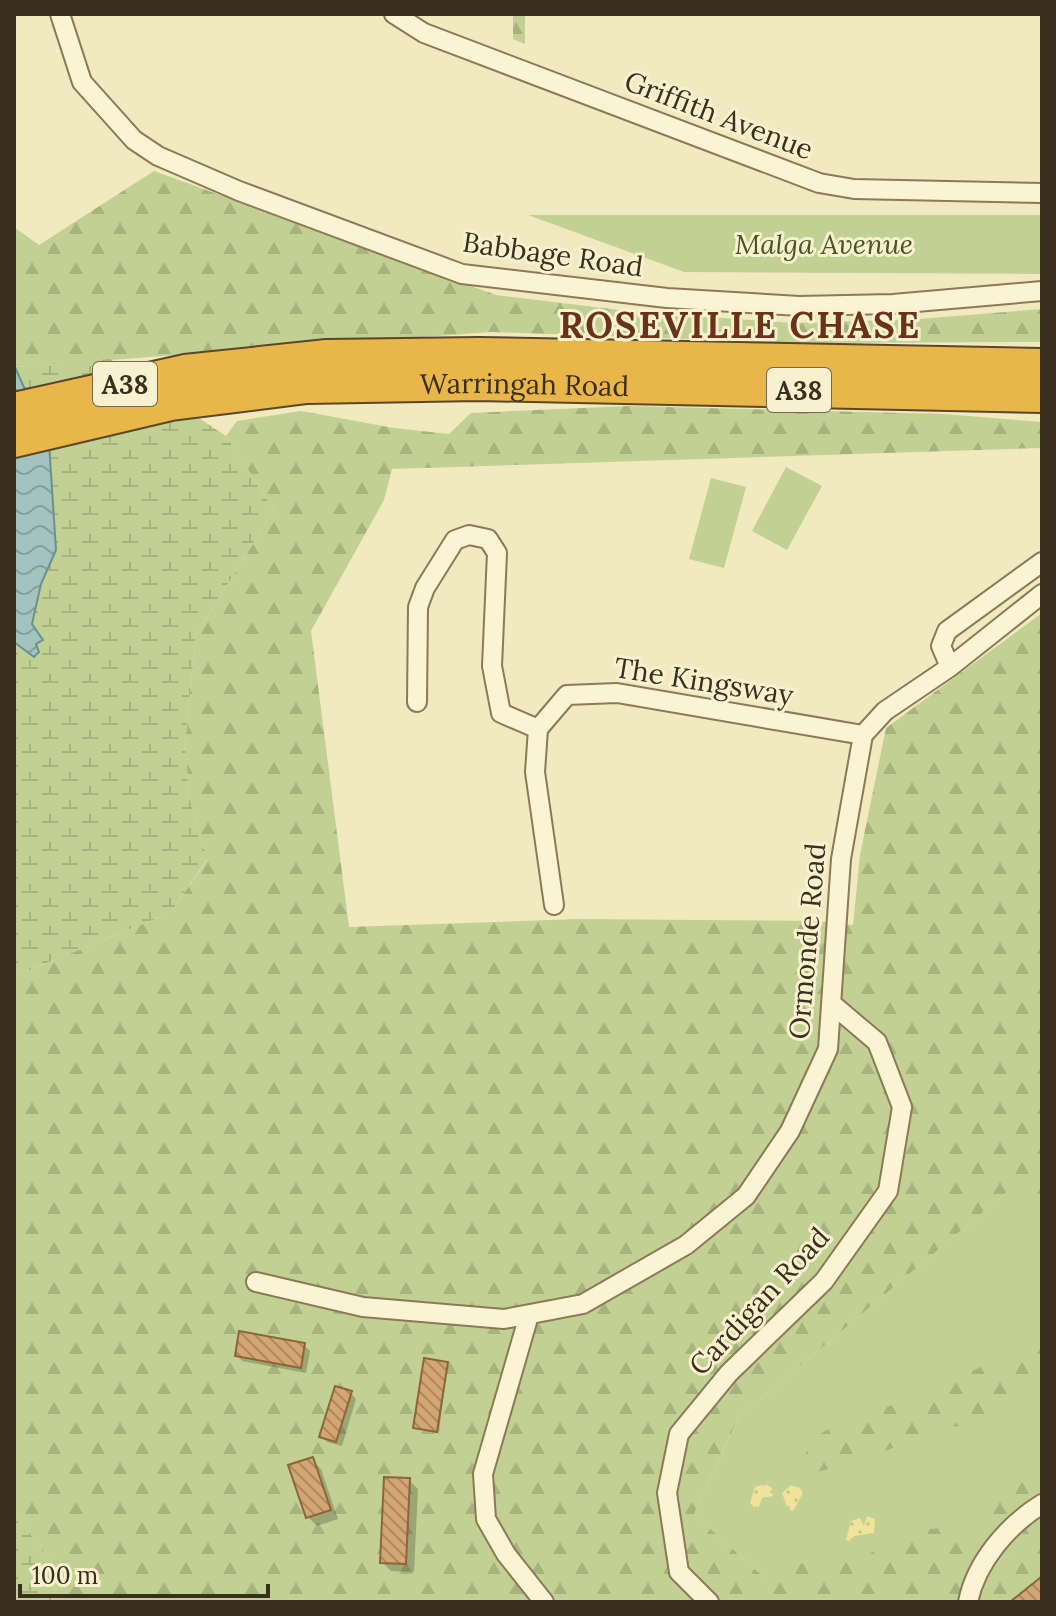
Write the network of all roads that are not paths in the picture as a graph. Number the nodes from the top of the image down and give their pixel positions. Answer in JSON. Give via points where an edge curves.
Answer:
{"nodes":[{"id":1,"x":60,"y":14,"type":"edge"},
{"id":2,"x":394,"y":14,"type":"edge"},
{"id":3,"x":1042,"y":193,"type":"edge"},
{"id":4,"x":1042,"y":291,"type":"edge"},
{"id":5,"x":1042,"y":366,"type":"edge"},
{"id":6,"x":479,"y":369,"type":"junction"},
{"id":7,"x":1037,"y":396,"type":"edge"},
{"id":8,"x":14,"y":410,"type":"edge"},
{"id":9,"x":14,"y":440,"type":"edge"},
{"id":10,"x":1042,"y":562,"type":"edge"},
{"id":11,"x":1042,"y":594,"type":"edge"},
{"id":12,"x":950,"y":667,"type":"junction"},
{"id":13,"x":417,"y":702,"type":"dead end"},
{"id":14,"x":538,"y":729,"type":"junction"},
{"id":15,"x":863,"y":735,"type":"junction"},
{"id":16,"x":554,"y":905,"type":"dead end"},
{"id":17,"x":832,"y":1004,"type":"junction"},
{"id":18,"x":256,"y":1282,"type":"dead end"},
{"id":19,"x":529,"y":1315,"type":"junction"},
{"id":20,"x":1042,"y":1504,"type":"edge"},
{"id":21,"x":544,"y":1602,"type":"edge"},
{"id":22,"x":709,"y":1602,"type":"edge"},
{"id":23,"x":968,"y":1602,"type":"edge"}],
"edges":[{"from":1,"to":4,"type":"street","name":"Babbage Road","via":[[82,82],[134,140],[158,156],[462,274],[667,298],[799,306]]},
{"from":2,"to":3,"type":"street","name":"Griffith Avenue","via":[[424,33],[819,183],[854,189]]},
{"from":5,"to":6,"type":"highway","name":"Warringah Road","number":"A38"},
{"from":6,"to":7,"type":"highway","name":"Warringah Road","number":"A38"},
{"from":6,"to":8,"type":"highway","name":"Warringah Road","number":"A38","via":[[327,357],[237,364]]},
{"from":6,"to":9,"type":"highway","name":"Warringah Road","number":"A38","via":[[230,395],[114,415]]},
{"from":10,"to":12,"type":"street","via":[[947,631],[941,646]]},
{"from":11,"to":12,"type":"street"},
{"from":12,"to":15,"type":"street","via":[[885,711]]},
{"from":13,"to":14,"type":"street","via":[[418,607],[425,588],[455,540],[469,535],[488,539],[497,553],[492,666],[501,713]]},
{"from":14,"to":15,"type":"street","name":"The Kingsway","via":[[567,695],[617,693]]},
{"from":14,"to":16,"type":"street","via":[[535,772]]},
{"from":15,"to":17,"type":"street","name":"Ormonde Road","via":[[841,859]]},
{"from":17,"to":19,"type":"street","name":"Ormonde Road","via":[[828,1049],[790,1131],[746,1196],[686,1245],[583,1304]]},
{"from":17,"to":22,"type":"street","name":"Cardigan Road","via":[[877,1042],[902,1107],[888,1191],[824,1281],[729,1373],[679,1434],[667,1493],[679,1572]]},
{"from":18,"to":19,"type":"street","name":"Ormonde Road","via":[[363,1307],[504,1319]]},
{"from":19,"to":21,"type":"street","via":[[483,1474],[486,1519]]},
{"from":20,"to":23,"type":"street","via":[[999,1543],[974,1580]]}]}
